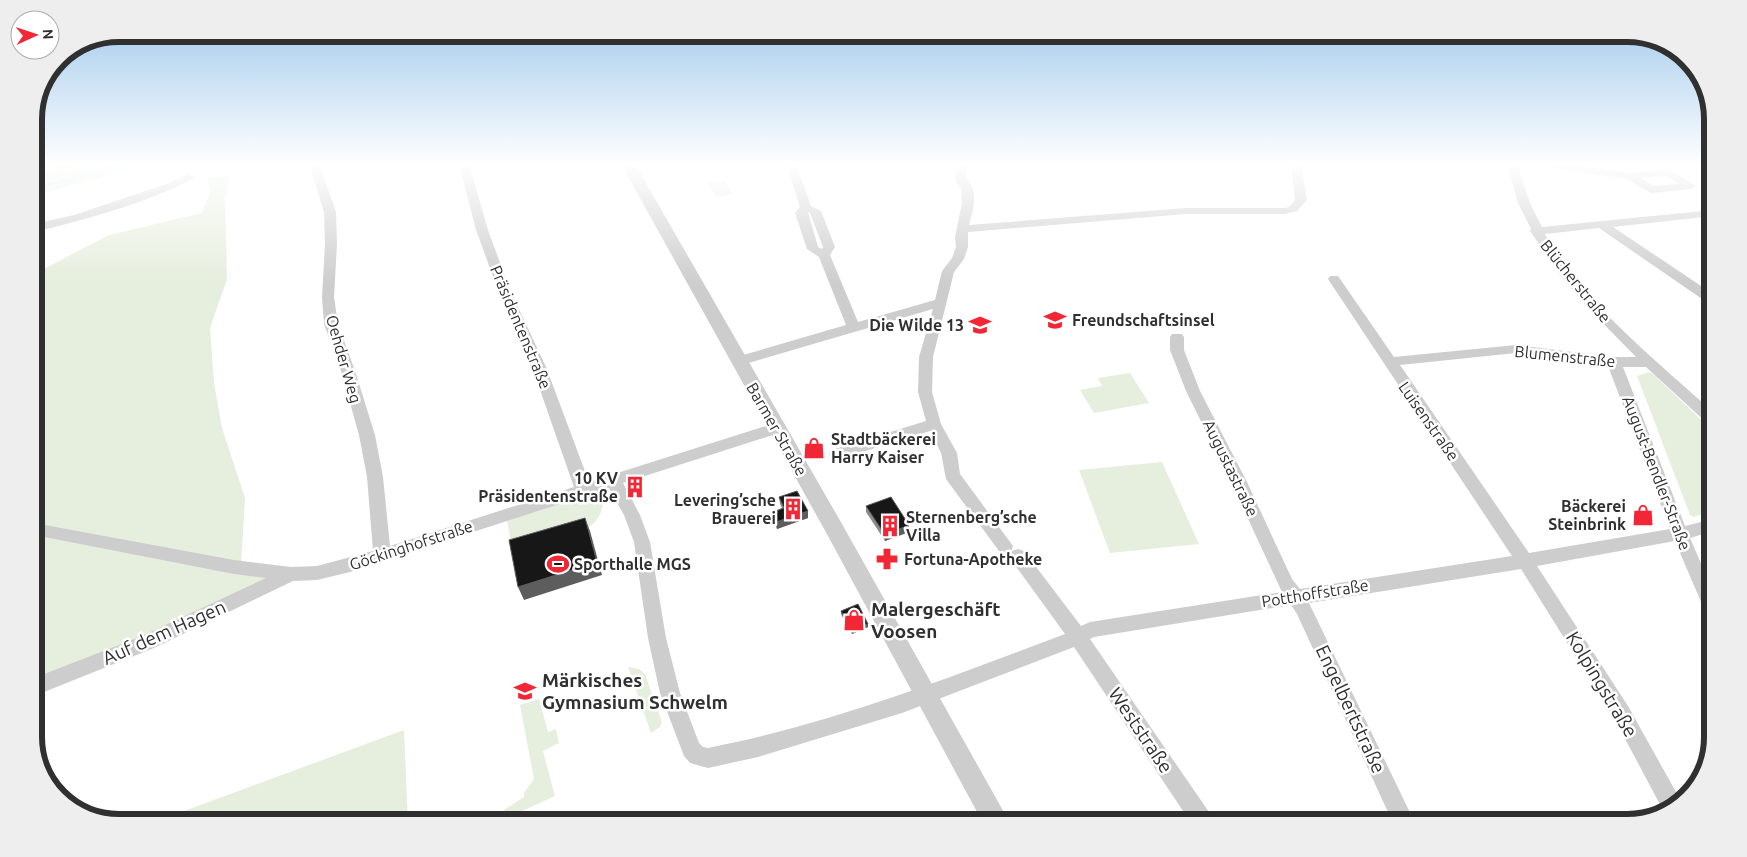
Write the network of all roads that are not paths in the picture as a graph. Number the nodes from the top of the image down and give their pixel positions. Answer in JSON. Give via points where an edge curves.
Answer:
{"nodes":[{"id":1,"x":119,"y":204,"type":"edge"},
{"id":2,"x":327,"y":204,"type":"edge"},
{"id":3,"x":475,"y":204,"type":"edge"},
{"id":4,"x":650,"y":204,"type":"edge"},
{"id":5,"x":805,"y":204,"type":"edge"},
{"id":6,"x":968,"y":204,"type":"edge"},
{"id":7,"x":1297,"y":204,"type":"edge"},
{"id":8,"x":1524,"y":204,"type":"edge"},
{"id":9,"x":1704,"y":213,"type":"edge"},
{"id":10,"x":1602,"y":224,"type":"junction"},
{"id":11,"x":43,"y":226,"type":"edge"},
{"id":12,"x":964,"y":229,"type":"junction"},
{"id":13,"x":1536,"y":231,"type":"junction"},
{"id":14,"x":1334,"y":280,"type":"dead end"},
{"id":15,"x":1704,"y":294,"type":"edge"},
{"id":16,"x":941,"y":302,"type":"junction"},
{"id":17,"x":853,"y":327,"type":"junction"},
{"id":18,"x":1177,"y":337,"type":"dead end"},
{"id":19,"x":738,"y":361,"type":"junction"},
{"id":20,"x":1389,"y":362,"type":"junction"},
{"id":21,"x":1614,"y":362,"type":"junction"},
{"id":22,"x":1651,"y":362,"type":"junction"},
{"id":23,"x":1704,"y":412,"type":"edge"},
{"id":24,"x":934,"y":424,"type":"junction"},
{"id":25,"x":777,"y":428,"type":"junction"},
{"id":26,"x":839,"y":459,"type":"dead end"},
{"id":27,"x":613,"y":480,"type":"junction"},
{"id":28,"x":583,"y":489,"type":"junction"},
{"id":29,"x":1704,"y":527,"type":"edge"},
{"id":30,"x":43,"y":531,"type":"edge"},
{"id":31,"x":1680,"y":534,"type":"junction"},
{"id":32,"x":382,"y":555,"type":"junction"},
{"id":33,"x":1525,"y":561,"type":"junction"},
{"id":34,"x":291,"y":574,"type":"junction"},
{"id":35,"x":1704,"y":590,"type":"edge"},
{"id":36,"x":1294,"y":596,"type":"junction"},
{"id":37,"x":1078,"y":637,"type":"junction"},
{"id":38,"x":43,"y":683,"type":"edge"},
{"id":39,"x":926,"y":695,"type":"junction"},
{"id":40,"x":1670,"y":801,"type":"edge"},
{"id":41,"x":992,"y":814,"type":"edge"},
{"id":42,"x":1197,"y":814,"type":"edge"},
{"id":43,"x":1400,"y":814,"type":"edge"}],
"edges":[{"from":1,"to":11,"type":"street"},
{"from":2,"to":32,"type":"street","name":"Oehder Weg","via":[[331,324],[367,435],[375,477]]},
{"from":3,"to":28,"type":"street","name":"Präsidentenstraße","via":[[504,290],[539,367]]},
{"from":4,"to":19,"type":"street","name":"Barmer Straße"},
{"from":5,"to":17,"type":"street","via":[[806,208],[801,213],[813,249],[824,255]]},
{"from":6,"to":12,"type":"street","name":"Weststraße"},
{"from":7,"to":12,"type":"street","via":[[1293,209],[1275,212],[1186,212]]},
{"from":8,"to":13,"type":"street","name":"Blücherstraße"},
{"from":9,"to":10,"type":"street"},
{"from":10,"to":13,"type":"street"},
{"from":10,"to":15,"type":"street"},
{"from":12,"to":16,"type":"street","name":"Weststraße","via":[[958,259],[948,270]]},
{"from":13,"to":22,"type":"street","name":"Blücherstraße","via":[[1593,307]]},
{"from":14,"to":20,"type":"street","name":"Luisenstraße"},
{"from":16,"to":17,"type":"street"},
{"from":16,"to":24,"type":"street","name":"Weststraße","via":[[924,372],[925,392]]},
{"from":17,"to":19,"type":"street"},
{"from":18,"to":36,"type":"street","name":"Augustastraße","via":[[1177,350],[1193,391]]},
{"from":19,"to":25,"type":"street","name":"Barmer Straße"},
{"from":20,"to":21,"type":"street","name":"Blumenstraße","via":[[1509,349]]},
{"from":20,"to":33,"type":"street","name":"Luisenstraße"},
{"from":21,"to":22,"type":"street","name":"Blumenstraße"},
{"from":21,"to":31,"type":"street","name":"August-Bendler-Straße"},
{"from":22,"to":23,"type":"street","name":"Blücherstraße"},
{"from":24,"to":26,"type":"street","via":[[836,454]]},
{"from":24,"to":37,"type":"street","name":"Weststraße","via":[[949,453],[952,475]]},
{"from":25,"to":27,"type":"street","name":"Göckinghofstraße"},
{"from":25,"to":39,"type":"street","name":"Barmer Straße"},
{"from":27,"to":28,"type":"street","name":"Göckinghofstraße"},
{"from":27,"to":39,"type":"street","name":"Potthoffstraße","via":[[642,542],[664,672],[690,748],[697,756],[708,758],[758,748]]},
{"from":28,"to":32,"type":"street","name":"Göckinghofstraße"},
{"from":29,"to":31,"type":"street","name":"Potthoffstraße"},
{"from":30,"to":34,"type":"street","name":"Göckinghofstraße","via":[[234,567]]},
{"from":31,"to":33,"type":"street","name":"Potthoffstraße"},
{"from":31,"to":35,"type":"street","name":"August-Bendler-Straße"},
{"from":32,"to":34,"type":"street","name":"Göckinghofstraße","via":[[317,573]]},
{"from":33,"to":36,"type":"street","name":"Potthoffstraße"},
{"from":33,"to":40,"type":"street","name":"Kolpingstraße","via":[[1621,712]]},
{"from":34,"to":38,"type":"street","name":"Auf dem Hagen","via":[[148,642]]},
{"from":36,"to":37,"type":"street","name":"Potthoffstraße","via":[[1090,630]]},
{"from":36,"to":43,"type":"street","name":"Engelbertstraße","via":[[1304,609]]},
{"from":37,"to":39,"type":"street","name":"Potthoffstraße"},
{"from":37,"to":42,"type":"street","name":"Weststraße"},
{"from":39,"to":41,"type":"street","name":"Barmer Straße"}]}
